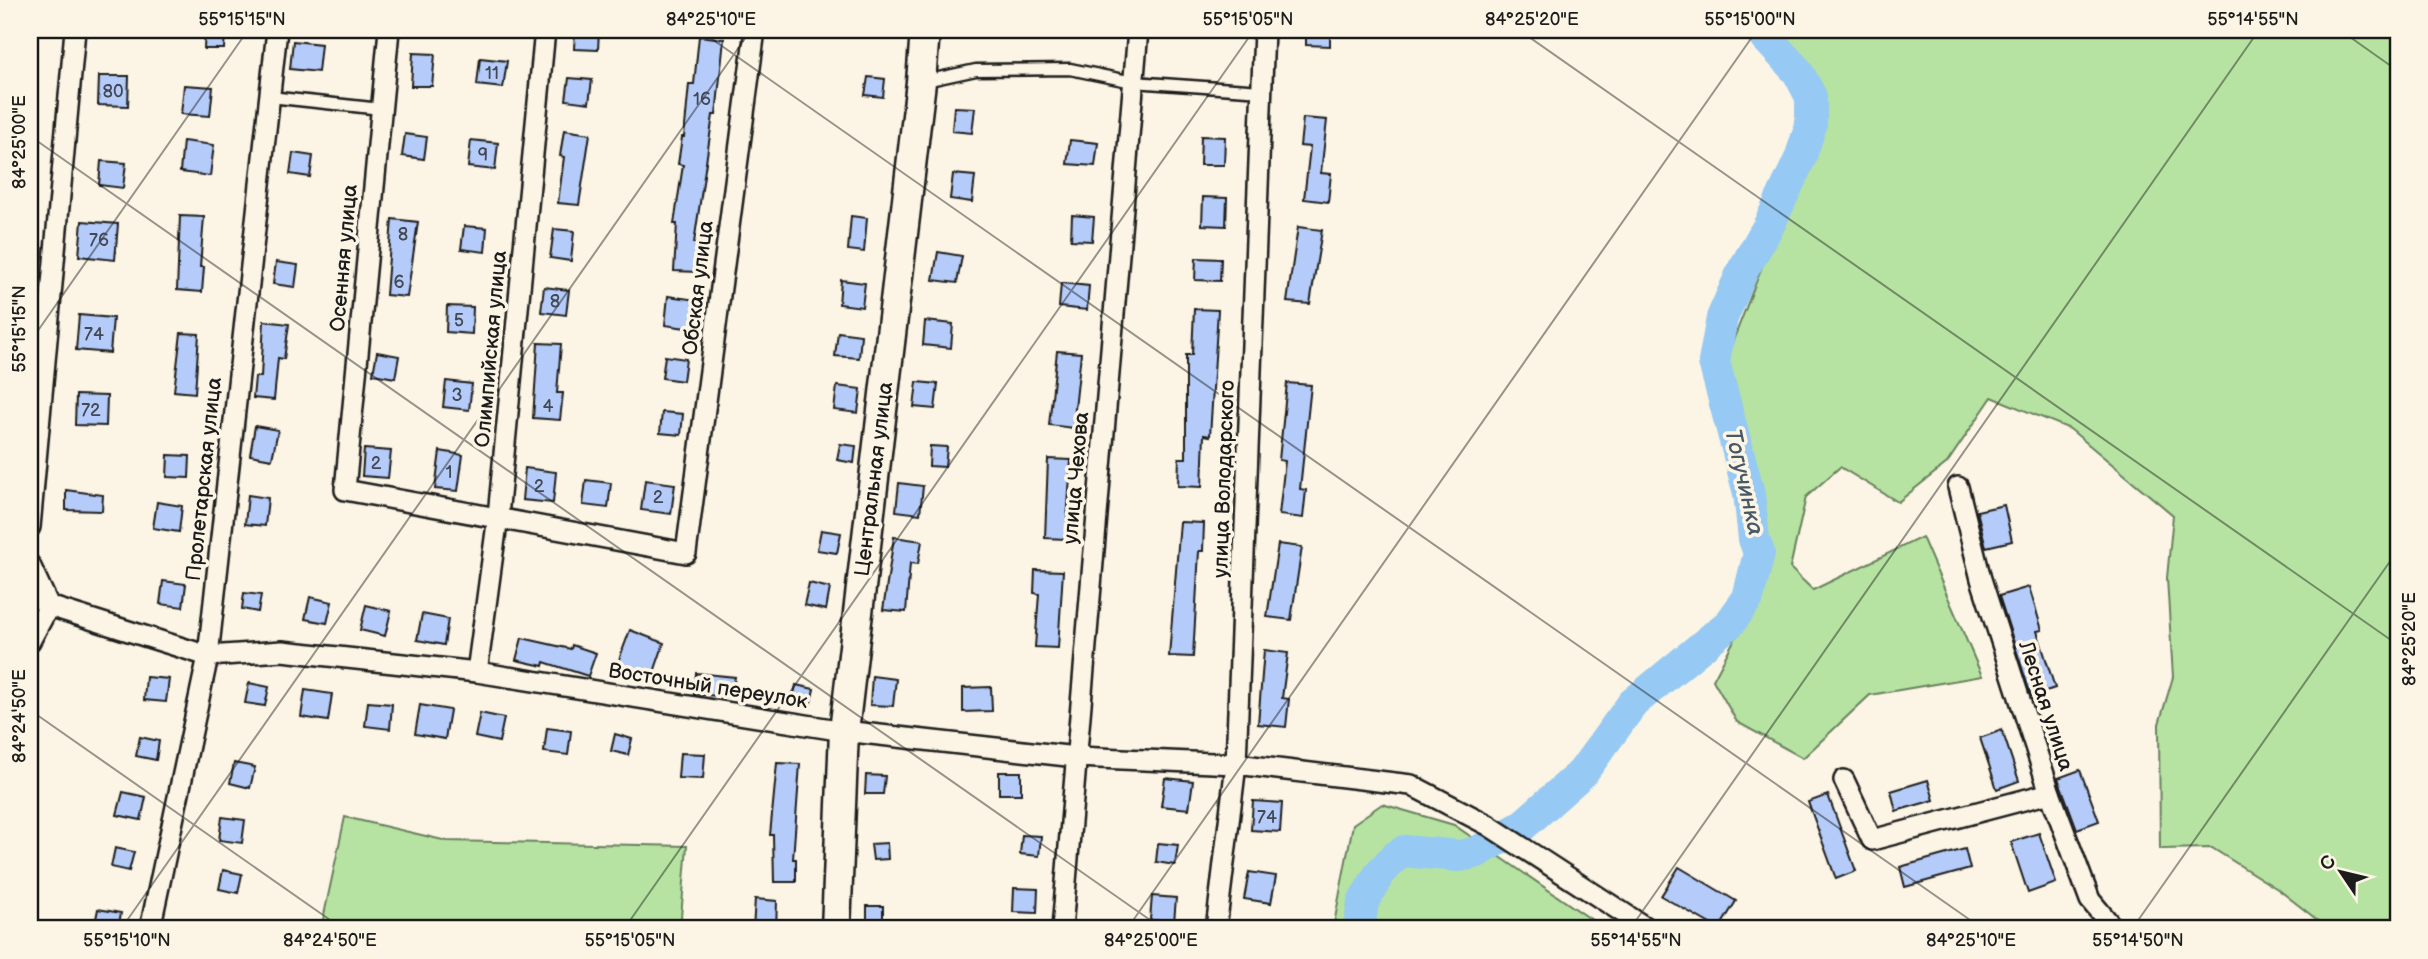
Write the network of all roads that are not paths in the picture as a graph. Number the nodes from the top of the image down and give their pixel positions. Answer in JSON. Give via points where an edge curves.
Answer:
{"nodes":[{"id":1,"x":75,"y":30,"type":"edge"},
{"id":2,"x":277,"y":30,"type":"edge"},
{"id":3,"x":389,"y":30,"type":"edge"},
{"id":4,"x":545,"y":30,"type":"edge"},
{"id":5,"x":755,"y":30,"type":"edge"},
{"id":6,"x":925,"y":30,"type":"edge"},
{"id":7,"x":1138,"y":30,"type":"edge"},
{"id":8,"x":1264,"y":30,"type":"edge"},
{"id":9,"x":921,"y":82,"type":"junction"},
{"id":10,"x":1133,"y":82,"type":"junction"},
{"id":11,"x":1262,"y":92,"type":"junction"},
{"id":12,"x":270,"y":97,"type":"junction"},
{"id":13,"x":381,"y":109,"type":"junction"},
{"id":14,"x":1958,"y":487,"type":"dead end"},
{"id":15,"x":498,"y":516,"type":"junction"},
{"id":16,"x":30,"y":527,"type":"edge"},
{"id":17,"x":30,"y":565,"type":"edge"},
{"id":18,"x":30,"y":592,"type":"edge"},
{"id":19,"x":49,"y":606,"type":"junction"},
{"id":20,"x":30,"y":641,"type":"edge"},
{"id":21,"x":208,"y":656,"type":"junction"},
{"id":22,"x":477,"y":672,"type":"junction"},
{"id":23,"x":844,"y":731,"type":"junction"},
{"id":24,"x":1076,"y":757,"type":"junction"},
{"id":25,"x":1236,"y":764,"type":"junction"},
{"id":26,"x":1844,"y":780,"type":"dead end"},
{"id":27,"x":2050,"y":793,"type":"junction"},
{"id":28,"x":150,"y":929,"type":"edge"},
{"id":29,"x":836,"y":929,"type":"edge"},
{"id":30,"x":1062,"y":929,"type":"edge"},
{"id":31,"x":1216,"y":929,"type":"edge"},
{"id":32,"x":1648,"y":929,"type":"edge"},
{"id":33,"x":2113,"y":929,"type":"edge"}],
"edges":[{"from":1,"to":16,"type":"street"},
{"from":2,"to":12,"type":"street","name":"Пролетарская улица"},
{"from":3,"to":13,"type":"street","name":"Осенняя улица"},
{"from":4,"to":15,"type":"street","name":"Олимпийская улица"},
{"from":5,"to":15,"type":"street","name":"Обская улица","via":[[686,553]]},
{"from":6,"to":9,"type":"main road","name":"Центральная улица"},
{"from":7,"to":10,"type":"street","name":"улица Чехова"},
{"from":8,"to":11,"type":"street","name":"улица Володарского"},
{"from":9,"to":10,"type":"lane","via":[[976,69],[1070,69]]},
{"from":9,"to":23,"type":"main road","name":"Центральная улица"},
{"from":10,"to":11,"type":"lane"},
{"from":10,"to":24,"type":"street","name":"улица Чехова"},
{"from":11,"to":25,"type":"street","name":"улица Володарского"},
{"from":12,"to":13,"type":"lane"},
{"from":12,"to":21,"type":"street","name":"Пролетарская улица"},
{"from":13,"to":15,"type":"street","name":"Осенняя улица","via":[[345,490]]},
{"from":14,"to":27,"type":"street","name":"Лесная улица","via":[[1981,579]]},
{"from":15,"to":22,"type":"street","name":"Олимпийская улица"},
{"from":17,"to":19,"type":"street"},
{"from":18,"to":19,"type":"street","name":"Восточный переулок"},
{"from":19,"to":20,"type":"street"},
{"from":19,"to":21,"type":"street","name":"Восточный переулок"},
{"from":21,"to":22,"type":"street","name":"Восточный переулок","via":[[282,651]]},
{"from":21,"to":28,"type":"street","name":"Пролетарская улица"},
{"from":22,"to":23,"type":"street","name":"Восточный переулок"},
{"from":23,"to":24,"type":"street","name":"Восточный переулок"},
{"from":23,"to":29,"type":"main road","name":"Центральная улица"},
{"from":24,"to":25,"type":"street","name":"Восточный переулок"},
{"from":24,"to":30,"type":"street","name":"улица Чехова"},
{"from":25,"to":31,"type":"street","name":"улица Володарского"},
{"from":25,"to":32,"type":"street","name":"Восточный переулок","via":[[1411,785],[1488,825]]},
{"from":26,"to":27,"type":"street","via":[[1871,840]]},
{"from":27,"to":33,"type":"street","name":"Лесная улица","via":[[2090,900]]}]}
